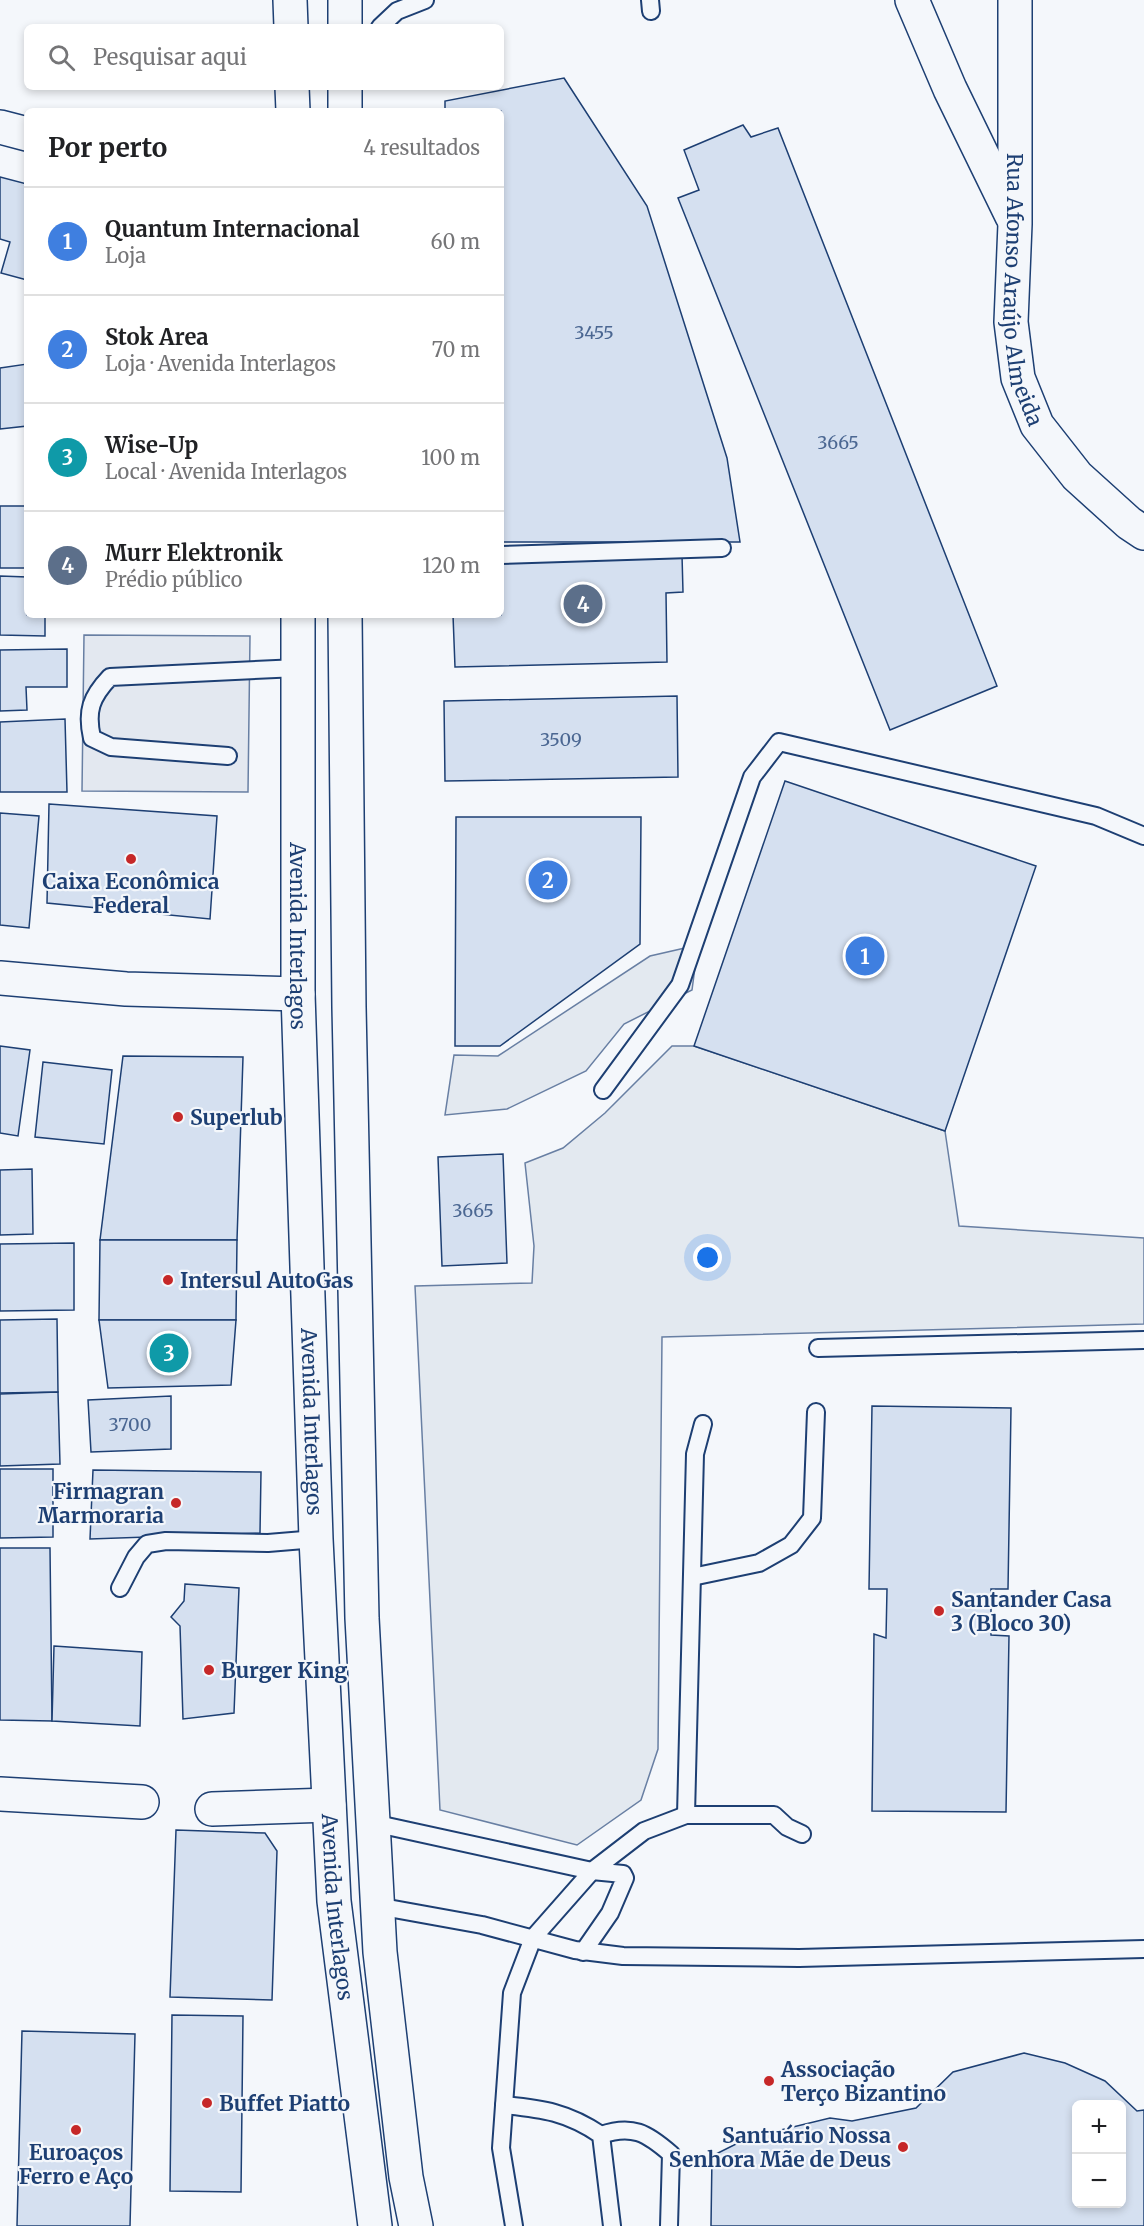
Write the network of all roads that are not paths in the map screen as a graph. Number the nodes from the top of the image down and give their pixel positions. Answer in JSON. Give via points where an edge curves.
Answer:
{"nodes":[{"id":1,"x":290,"y":0,"type":"edge"},
{"id":2,"x":345,"y":0,"type":"edge"},
{"id":3,"x":425,"y":0,"type":"edge"},
{"id":4,"x":912,"y":0,"type":"edge"},
{"id":5,"x":1015,"y":0,"type":"edge"},
{"id":6,"x":397,"y":5,"type":"edge"},
{"id":7,"x":291,"y":24,"type":"edge"},
{"id":8,"x":345,"y":24,"type":"edge"},
{"id":9,"x":382,"y":24,"type":"edge"},
{"id":10,"x":292,"y":90,"type":"edge"},
{"id":11,"x":345,"y":90,"type":"edge"},
{"id":12,"x":293,"y":108,"type":"edge"},
{"id":13,"x":345,"y":108,"type":"edge"},
{"id":14,"x":0,"y":127,"type":"edge"},
{"id":15,"x":24,"y":133,"type":"edge"},
{"id":16,"x":1016,"y":224,"type":"junction"},
{"id":17,"x":1144,"y":533,"type":"edge"},
{"id":18,"x":722,"y":548,"type":"dead end"},
{"id":19,"x":504,"y":555,"type":"edge"},
{"id":20,"x":298,"y":618,"type":"edge"},
{"id":21,"x":345,"y":618,"type":"edge"},
{"id":22,"x":298,"y":668,"type":"junction"},
{"id":23,"x":228,"y":756,"type":"dead end"},
{"id":24,"x":1144,"y":836,"type":"edge"},
{"id":25,"x":0,"y":978,"type":"edge"},
{"id":26,"x":298,"y":994,"type":"junction"},
{"id":27,"x":603,"y":1089,"type":"dead end"},
{"id":28,"x":1144,"y":1340,"type":"edge"},
{"id":29,"x":818,"y":1348,"type":"dead end"},
{"id":30,"x":816,"y":1412,"type":"dead end"},
{"id":31,"x":703,"y":1424,"type":"dead end"},
{"id":32,"x":316,"y":1539,"type":"junction"},
{"id":33,"x":692,"y":1577,"type":"junction"},
{"id":34,"x":120,"y":1588,"type":"dead end"},
{"id":35,"x":0,"y":1794,"type":"edge"},
{"id":36,"x":142,"y":1802,"type":"dead end"},
{"id":37,"x":329,"y":1805,"type":"junction"},
{"id":38,"x":212,"y":1809,"type":"dead end"},
{"id":39,"x":686,"y":1815,"type":"junction"},
{"id":40,"x":373,"y":1823,"type":"junction"},
{"id":41,"x":802,"y":1834,"type":"dead end"},
{"id":42,"x":592,"y":1870,"type":"junction"},
{"id":43,"x":377,"y":1906,"type":"junction"},
{"id":44,"x":533,"y":1938,"type":"junction"},
{"id":45,"x":1144,"y":1949,"type":"edge"},
{"id":46,"x":583,"y":1952,"type":"junction"},
{"id":47,"x":504,"y":2105,"type":"junction"},
{"id":48,"x":601,"y":2135,"type":"junction"},
{"id":49,"x":375,"y":2226,"type":"edge"},
{"id":50,"x":416,"y":2226,"type":"edge"},
{"id":51,"x":514,"y":2226,"type":"edge"},
{"id":52,"x":612,"y":2226,"type":"edge"},
{"id":53,"x":669,"y":2226,"type":"edge"}],
"edges":[{"from":1,"to":7,"type":"main road"},
{"from":2,"to":8,"type":"main road"},
{"from":3,"to":6,"type":"lane"},
{"from":4,"to":16,"type":"main road","via":[[950,89]]},
{"from":5,"to":16,"type":"main road","name":"Rua Afonso Araújo Almeida"},
{"from":6,"to":9,"type":"lane"},
{"from":10,"to":12,"type":"main road"},
{"from":11,"to":13,"type":"main road"},
{"from":14,"to":15,"type":"main road"},
{"from":16,"to":17,"type":"main road","name":"Rua Afonso Araújo Almeida","via":[[1011,322],[1018,378],[1037,425],[1077,476]]},
{"from":18,"to":19,"type":"lane"},
{"from":20,"to":22,"type":"main road","name":"Avenida Interlagos"},
{"from":21,"to":40,"type":"main road","name":"Avenida Interlagos","via":[[358,1461]]},
{"from":22,"to":23,"type":"lane","via":[[110,677],[97,690],[88,717],[92,738],[111,747]]},
{"from":22,"to":26,"type":"main road","name":"Avenida Interlagos"},
{"from":24,"to":27,"type":"lane","via":[[1096,816],[779,742],[752,777],[680,985]]},
{"from":25,"to":26,"type":"main road","via":[[126,989]]},
{"from":26,"to":32,"type":"main road","name":"Avenida Interlagos"},
{"from":28,"to":29,"type":"lane"},
{"from":30,"to":33,"type":"lane","via":[[812,1518],[791,1545],[759,1563]]},
{"from":31,"to":33,"type":"lane","via":[[695,1454]]},
{"from":32,"to":34,"type":"lane","via":[[147,1544]]},
{"from":32,"to":37,"type":"main road","name":"Avenida Interlagos"},
{"from":33,"to":39,"type":"lane"},
{"from":35,"to":36,"type":"main road"},
{"from":37,"to":38,"type":"main road"},
{"from":37,"to":49,"type":"main road","name":"Avenida Interlagos","via":[[334,1901]]},
{"from":39,"to":41,"type":"lane","via":[[774,1815]]},
{"from":39,"to":42,"type":"lane","via":[[644,1831]]},
{"from":40,"to":42,"type":"lane"},
{"from":40,"to":43,"type":"main road","name":"Avenida Interlagos"},
{"from":42,"to":44,"type":"lane"},
{"from":42,"to":46,"type":"lane","via":[[623,1874],[625,1878],[610,1913]]},
{"from":43,"to":44,"type":"lane"},
{"from":43,"to":50,"type":"main road","name":"Avenida Interlagos","via":[[406,2177]]},
{"from":44,"to":46,"type":"lane"},
{"from":44,"to":47,"type":"lane","via":[[512,1993]]},
{"from":45,"to":46,"type":"lane","via":[[799,1958]]},
{"from":47,"to":48,"type":"lane","via":[[548,2109]]},
{"from":47,"to":51,"type":"lane","via":[[501,2148]]},
{"from":48,"to":52,"type":"lane"},
{"from":48,"to":53,"type":"lane","via":[[619,2128],[638,2131],[671,2154]]}]}
